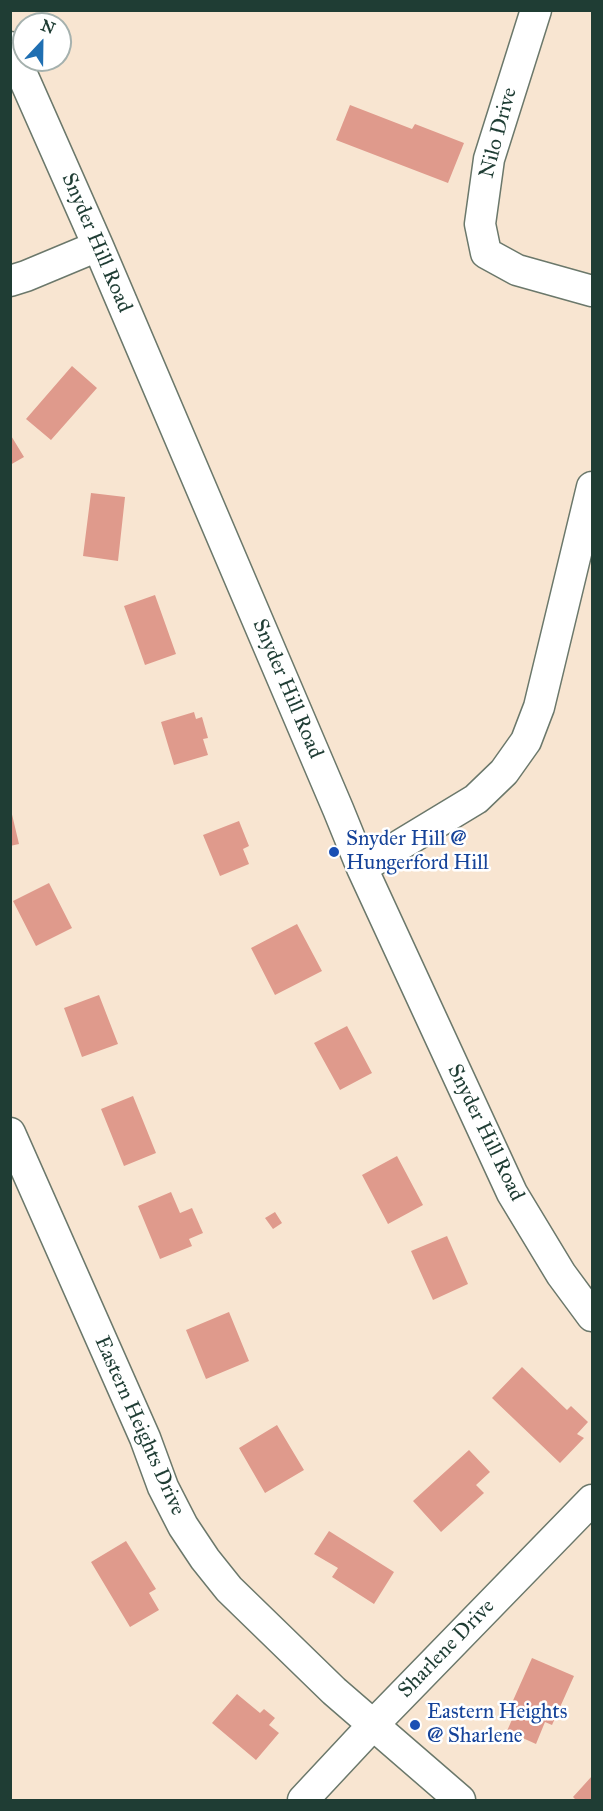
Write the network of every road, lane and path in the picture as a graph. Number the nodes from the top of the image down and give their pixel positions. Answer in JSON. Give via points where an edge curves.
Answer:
{"nodes":[{"id":1,"x":536,"y":10,"type":"edge"},
{"id":2,"x":10,"y":47,"type":"edge"},
{"id":3,"x":98,"y":246,"type":"junction"},
{"id":4,"x":10,"y":281,"type":"edge"},
{"id":5,"x":592,"y":291,"type":"edge"},
{"id":6,"x":592,"y":487,"type":"edge"},
{"id":7,"x":362,"y":868,"type":"junction"},
{"id":8,"x":10,"y":1133,"type":"edge"},
{"id":9,"x":592,"y":1317,"type":"edge"},
{"id":10,"x":592,"y":1500,"type":"edge"},
{"id":11,"x":373,"y":1725,"type":"junction"},
{"id":12,"x":303,"y":1800,"type":"edge"},
{"id":13,"x":460,"y":1800,"type":"edge"}],
"edges":[{"from":1,"to":5,"type":"street","name":"Nilo Drive","via":[[489,159],[480,224],[486,253],[517,270]]},
{"from":2,"to":3,"type":"street","name":"Snyder Hill Road"},
{"from":3,"to":4,"type":"street"},
{"from":3,"to":7,"type":"street","name":"Snyder Hill Road"},
{"from":6,"to":7,"type":"street","via":[[539,707],[526,741],[504,772],[476,799]]},
{"from":7,"to":9,"type":"street","name":"Snyder Hill Road","via":[[512,1193]]},
{"from":8,"to":11,"type":"street","name":"Eastern Heights Drive","via":[[183,1526],[229,1589]]},
{"from":10,"to":11,"type":"street","name":"Sharlene Drive"},
{"from":11,"to":12,"type":"street","name":"Sharlene Drive"},
{"from":11,"to":13,"type":"street","name":"Eastern Heights Drive"}]}
